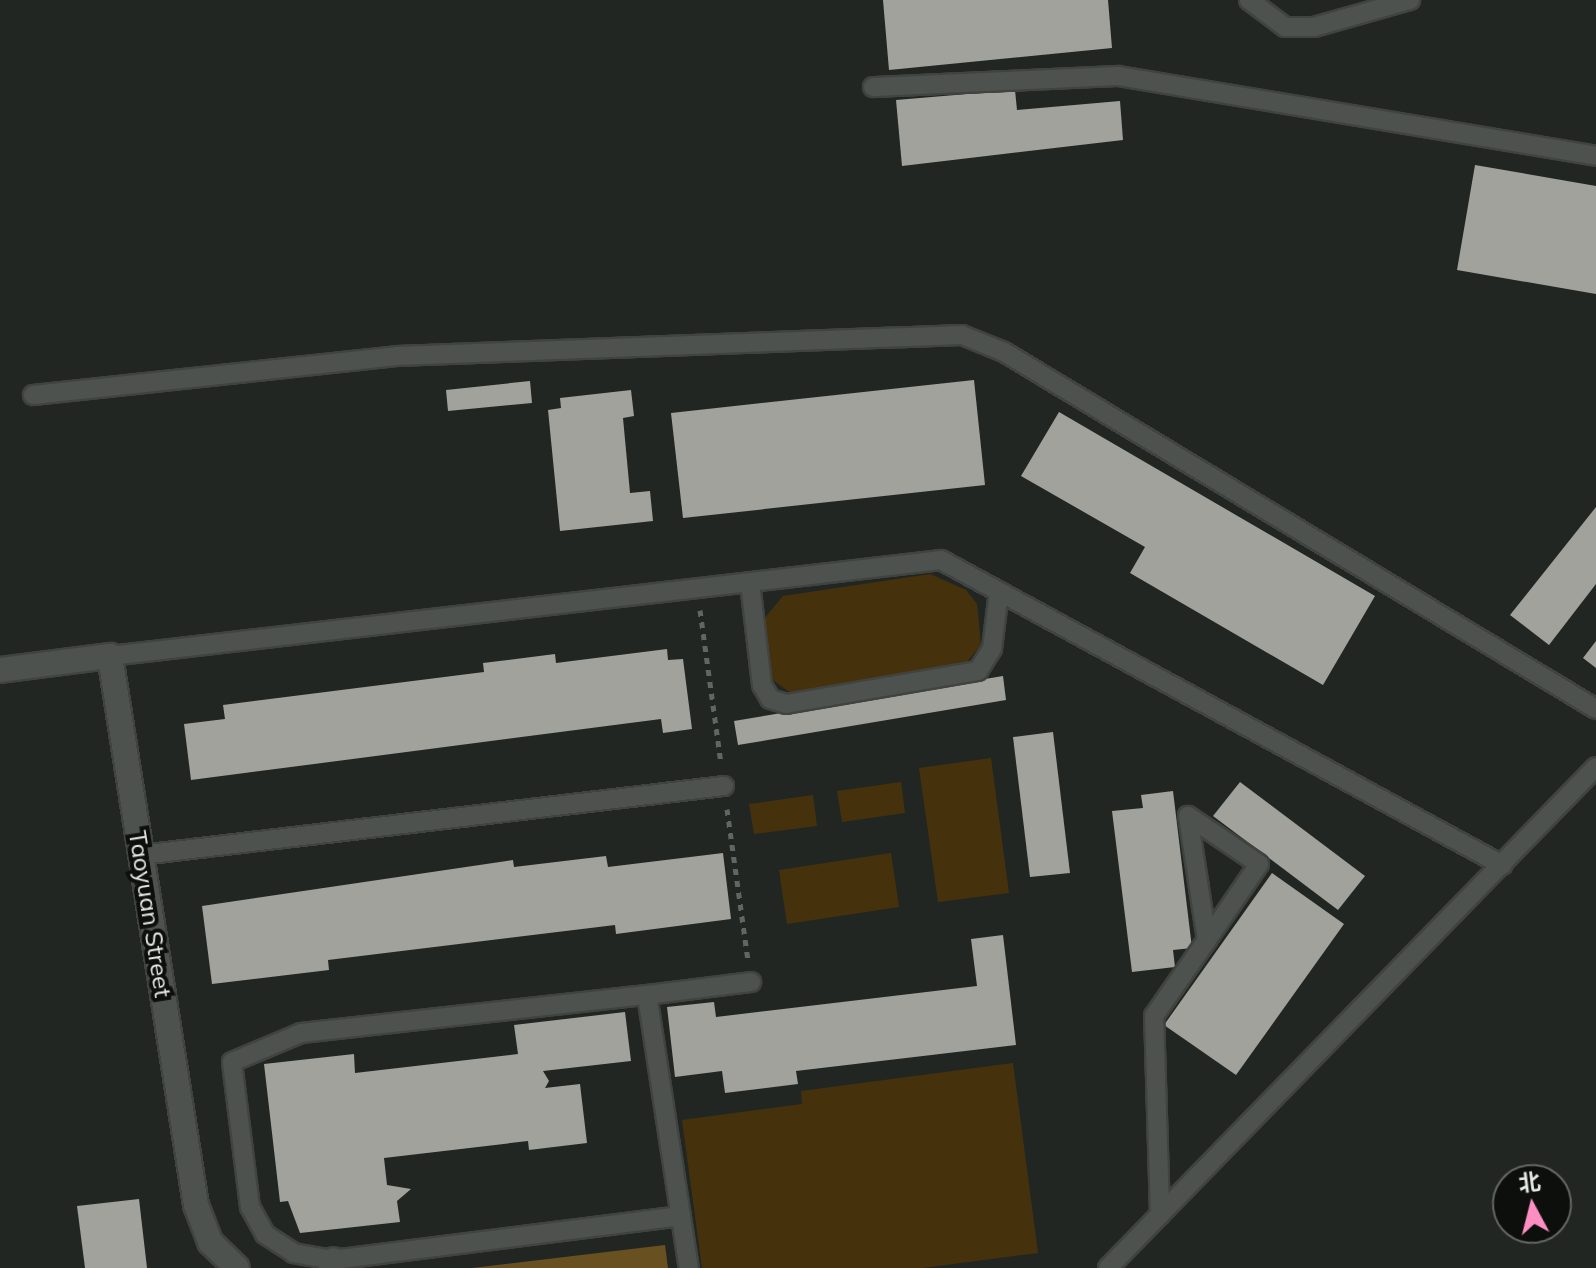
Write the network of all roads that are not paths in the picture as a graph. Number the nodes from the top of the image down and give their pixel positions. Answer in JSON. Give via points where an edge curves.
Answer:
{"nodes":[{"id":1,"x":1249,"y":0,"type":"edge"},
{"id":2,"x":1410,"y":0,"type":"edge"},
{"id":3,"x":873,"y":87,"type":"dead end"},
{"id":4,"x":1596,"y":156,"type":"edge"},
{"id":5,"x":33,"y":395,"type":"dead end"},
{"id":6,"x":750,"y":583,"type":"junction"},
{"id":7,"x":999,"y":591,"type":"junction"},
{"id":8,"x":110,"y":656,"type":"junction"},
{"id":9,"x":0,"y":670,"type":"edge"},
{"id":10,"x":1596,"y":709,"type":"edge"},
{"id":11,"x":1596,"y":767,"type":"edge"},
{"id":12,"x":724,"y":786,"type":"dead end"},
{"id":13,"x":141,"y":855,"type":"junction"},
{"id":14,"x":1502,"y":865,"type":"junction"},
{"id":15,"x":1207,"y":940,"type":"junction"},
{"id":16,"x":751,"y":982,"type":"dead end"},
{"id":17,"x":647,"y":995,"type":"junction"},
{"id":18,"x":1160,"y":1215,"type":"junction"},
{"id":19,"x":681,"y":1216,"type":"junction"},
{"id":20,"x":332,"y":1264,"type":"edge"},
{"id":21,"x":237,"y":1268,"type":"edge"},
{"id":22,"x":689,"y":1268,"type":"edge"},
{"id":23,"x":1108,"y":1268,"type":"edge"}],
"edges":[{"from":1,"to":2,"type":"lane","via":[[1285,27],[1314,27]]},
{"from":3,"to":4,"type":"lane","via":[[1119,76]]},
{"from":5,"to":10,"type":"lane","via":[[397,356],[962,335],[1004,352]]},
{"from":6,"to":7,"type":"lane","via":[[941,560]]},
{"from":6,"to":7,"type":"lane","via":[[762,685],[770,699],[786,704],[978,671],[992,649]]},
{"from":6,"to":8,"type":"lane"},
{"from":7,"to":14,"type":"lane"},
{"from":8,"to":9,"type":"street"},
{"from":8,"to":13,"type":"street","name":"Taoyuan Street"},
{"from":11,"to":14,"type":"lane"},
{"from":12,"to":13,"type":"lane"},
{"from":13,"to":21,"type":"street","name":"Taoyuan Street","via":[[196,1205],[210,1242]]},
{"from":14,"to":18,"type":"lane"},
{"from":15,"to":15,"type":"lane","via":[[1259,864],[1188,816],[1202,909]]},
{"from":15,"to":18,"type":"lane","via":[[1154,1016]]},
{"from":16,"to":17,"type":"lane"},
{"from":17,"to":19,"type":"lane"},
{"from":17,"to":20,"type":"lane","via":[[301,1033],[232,1062],[250,1207],[265,1234],[294,1253]]},
{"from":18,"to":23,"type":"lane"},
{"from":19,"to":20,"type":"lane"},
{"from":19,"to":22,"type":"lane"}]}
